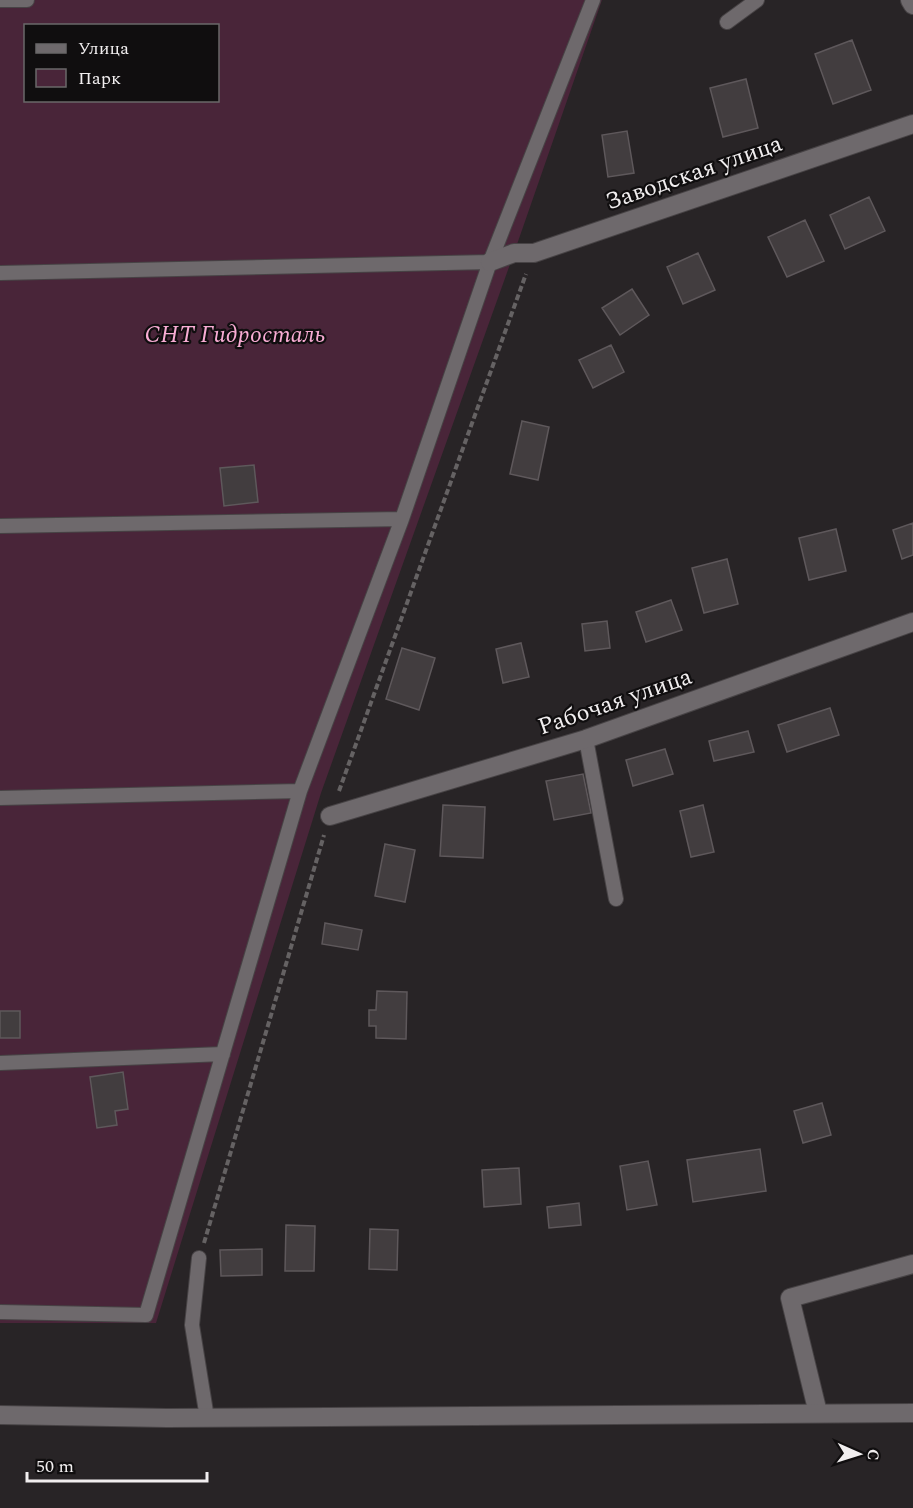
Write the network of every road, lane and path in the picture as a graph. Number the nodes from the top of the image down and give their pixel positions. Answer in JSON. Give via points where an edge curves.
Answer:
{"nodes":[{"id":1,"x":0,"y":0,"type":"edge"},
{"id":2,"x":27,"y":0,"type":"edge"},
{"id":3,"x":593,"y":0,"type":"edge"},
{"id":4,"x":757,"y":0,"type":"edge"},
{"id":5,"x":910,"y":0,"type":"edge"},
{"id":6,"x":913,"y":5,"type":"edge"},
{"id":7,"x":727,"y":22,"type":"dead end"},
{"id":8,"x":913,"y":124,"type":"edge"},
{"id":9,"x":534,"y":253,"type":"junction"},
{"id":10,"x":490,"y":262,"type":"junction"},
{"id":11,"x":0,"y":273,"type":"edge"},
{"id":12,"x":402,"y":519,"type":"junction"},
{"id":13,"x":0,"y":526,"type":"edge"},
{"id":14,"x":913,"y":622,"type":"edge"},
{"id":15,"x":586,"y":739,"type":"junction"},
{"id":16,"x":300,"y":791,"type":"junction"},
{"id":17,"x":0,"y":798,"type":"edge"},
{"id":18,"x":330,"y":816,"type":"junction"},
{"id":19,"x":616,"y":899,"type":"dead end"},
{"id":20,"x":223,"y":1054,"type":"junction"},
{"id":21,"x":0,"y":1063,"type":"edge"},
{"id":22,"x":200,"y":1258,"type":"joint"},
{"id":23,"x":913,"y":1264,"type":"edge"},
{"id":24,"x":0,"y":1312,"type":"edge"},
{"id":25,"x":818,"y":1413,"type":"junction"},
{"id":26,"x":913,"y":1413,"type":"edge"},
{"id":27,"x":0,"y":1415,"type":"edge"},
{"id":28,"x":207,"y":1418,"type":"junction"}],
"edges":[{"from":1,"to":2,"type":"lane"},
{"from":3,"to":10,"type":"lane"},
{"from":4,"to":7,"type":"lane"},
{"from":5,"to":6,"type":"street"},
{"from":8,"to":9,"type":"street","name":"Заводская улица"},
{"from":9,"to":10,"type":"street","name":"Заводская улица","via":[[514,253]]},
{"from":9,"to":18,"type":"path"},
{"from":10,"to":11,"type":"lane"},
{"from":10,"to":12,"type":"lane"},
{"from":12,"to":13,"type":"lane"},
{"from":12,"to":16,"type":"lane"},
{"from":14,"to":15,"type":"street","name":"Рабочая улица"},
{"from":15,"to":18,"type":"street","name":"Рабочая улица"},
{"from":15,"to":19,"type":"lane"},
{"from":16,"to":17,"type":"lane"},
{"from":16,"to":20,"type":"lane"},
{"from":18,"to":22,"type":"path"},
{"from":20,"to":21,"type":"lane"},
{"from":20,"to":24,"type":"lane","via":[[146,1315]]},
{"from":22,"to":28,"type":"lane","via":[[192,1325]]},
{"from":23,"to":25,"type":"street","via":[[790,1298]]},
{"from":25,"to":26,"type":"street"},
{"from":25,"to":28,"type":"street"},
{"from":27,"to":28,"type":"street"}]}
